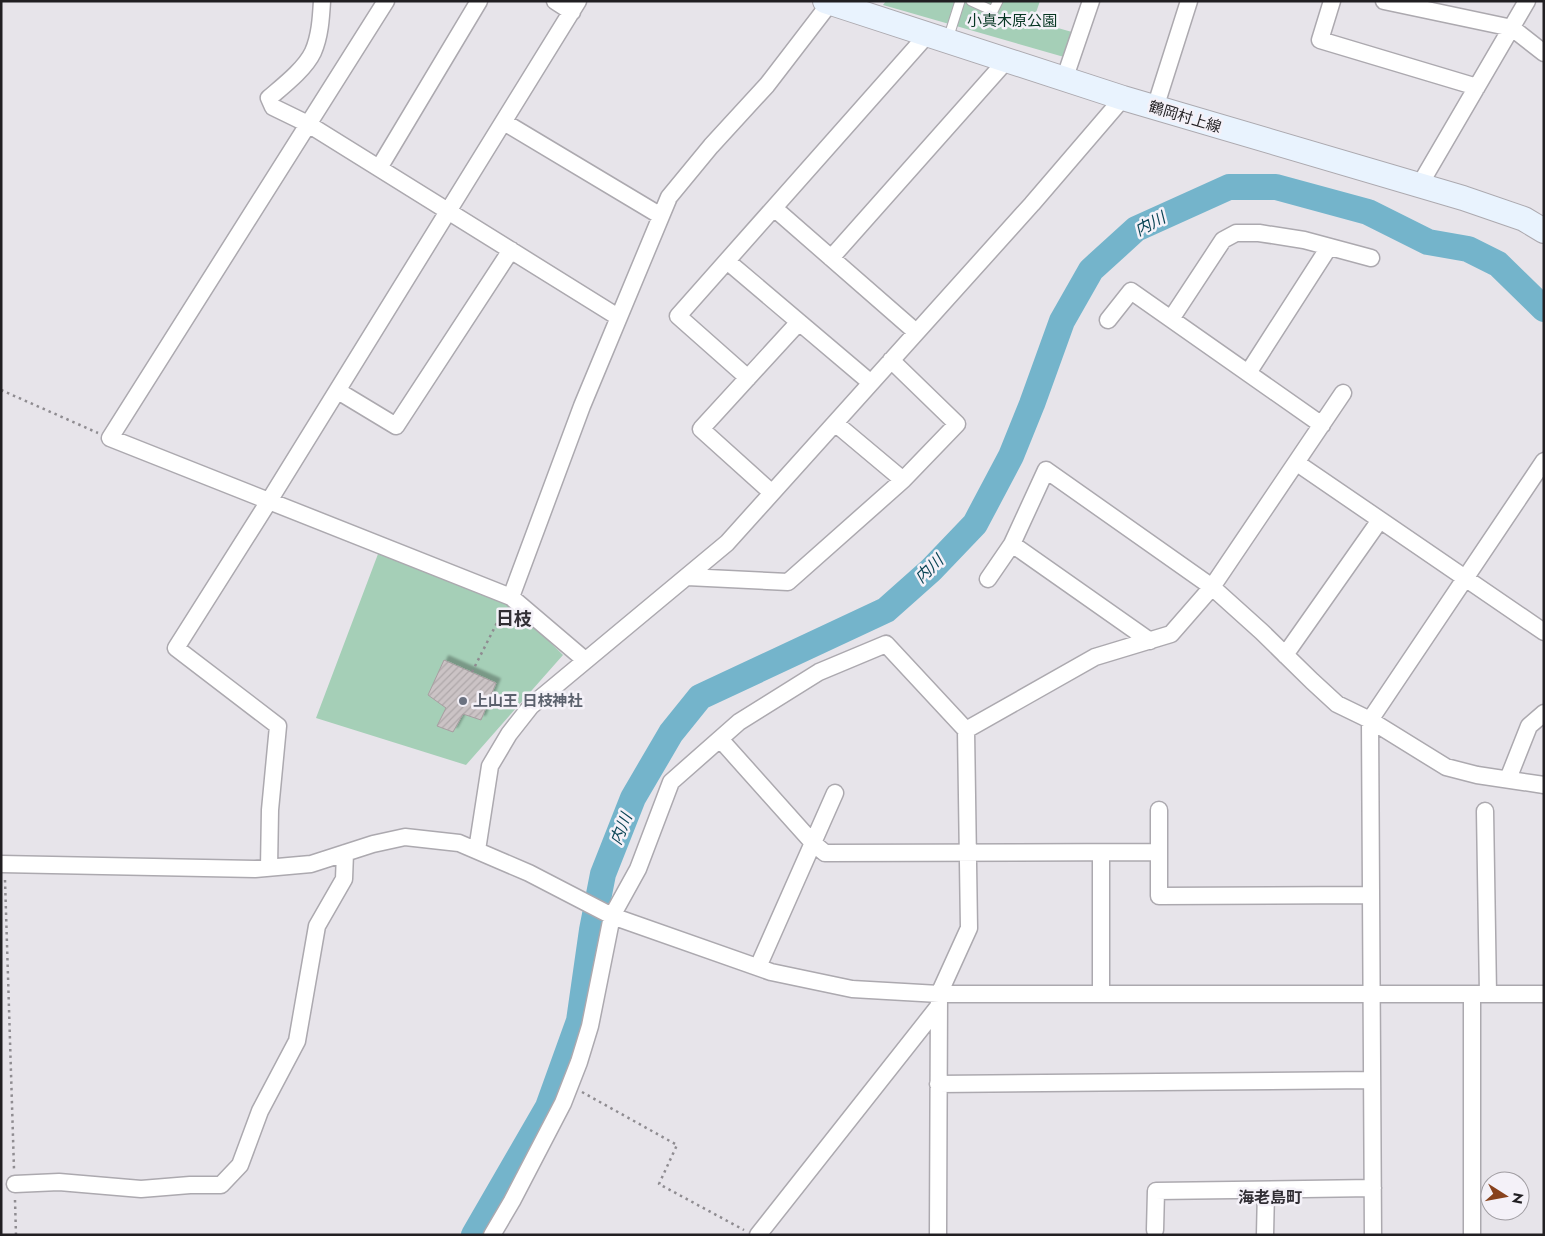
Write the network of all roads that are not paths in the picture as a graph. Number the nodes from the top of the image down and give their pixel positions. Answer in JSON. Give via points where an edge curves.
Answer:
{"nodes":[{"id":1,"x":322,"y":1,"type":"edge"},
{"id":2,"x":479,"y":1,"type":"edge"},
{"id":3,"x":555,"y":1,"type":"edge"},
{"id":4,"x":960,"y":1,"type":"edge"},
{"id":5,"x":971,"y":1,"type":"edge"},
{"id":6,"x":998,"y":1,"type":"edge"},
{"id":7,"x":1091,"y":1,"type":"edge"},
{"id":8,"x":1189,"y":1,"type":"edge"},
{"id":9,"x":1332,"y":1,"type":"edge"},
{"id":10,"x":1384,"y":1,"type":"edge"},
{"id":11,"x":1527,"y":1,"type":"edge"},
{"id":12,"x":827,"y":2,"type":"edge"},
{"id":13,"x":381,"y":3,"type":"edge"},
{"id":14,"x":575,"y":7,"type":"edge"},
{"id":15,"x":1454,"y":8,"type":"edge"},
{"id":16,"x":1512,"y":28,"type":"junction"},
{"id":17,"x":937,"y":38,"type":"junction"},
{"id":18,"x":1544,"y":52,"type":"edge"},
{"id":19,"x":1006,"y":61,"type":"junction"},
{"id":20,"x":1064,"y":80,"type":"junction"},
{"id":21,"x":1477,"y":87,"type":"junction"},
{"id":22,"x":1123,"y":98,"type":"junction"},
{"id":23,"x":1155,"y":108,"type":"junction"},
{"id":24,"x":504,"y":122,"type":"junction"},
{"id":25,"x":308,"y":124,"type":"junction"},
{"id":26,"x":379,"y":168,"type":"junction"},
{"id":27,"x":1419,"y":186,"type":"junction"},
{"id":28,"x":774,"y":208,"type":"junction"},
{"id":29,"x":449,"y":211,"type":"junction"},
{"id":30,"x":661,"y":216,"type":"junction"},
{"id":31,"x":1544,"y":232,"type":"edge"},
{"id":32,"x":1329,"y":247,"type":"junction"},
{"id":33,"x":511,"y":250,"type":"junction"},
{"id":34,"x":831,"y":258,"type":"junction"},
{"id":35,"x":1371,"y":258,"type":"dead end"},
{"id":36,"x":727,"y":261,"type":"junction"},
{"id":37,"x":618,"y":317,"type":"junction"},
{"id":38,"x":1171,"y":319,"type":"junction"},
{"id":39,"x":1108,"y":320,"type":"dead end"},
{"id":40,"x":799,"y":322,"type":"junction"},
{"id":41,"x":916,"y":332,"type":"junction"},
{"id":42,"x":891,"y":360,"type":"junction"},
{"id":43,"x":1248,"y":373,"type":"junction"},
{"id":44,"x":748,"y":378,"type":"junction"},
{"id":45,"x":871,"y":383,"type":"junction"},
{"id":46,"x":338,"y":391,"type":"junction"},
{"id":47,"x":1343,"y":393,"type":"dead end"},
{"id":48,"x":835,"y":423,"type":"junction"},
{"id":49,"x":1322,"y":425,"type":"junction"},
{"id":50,"x":1544,"y":461,"type":"edge"},
{"id":51,"x":1297,"y":464,"type":"junction"},
{"id":52,"x":903,"y":480,"type":"junction"},
{"id":53,"x":772,"y":493,"type":"junction"},
{"id":54,"x":269,"y":501,"type":"junction"},
{"id":55,"x":1380,"y":520,"type":"junction"},
{"id":56,"x":1012,"y":544,"type":"junction"},
{"id":57,"x":686,"y":577,"type":"junction"},
{"id":58,"x":1465,"y":578,"type":"junction"},
{"id":59,"x":988,"y":579,"type":"dead end"},
{"id":60,"x":1212,"y":587,"type":"junction"},
{"id":61,"x":511,"y":597,"type":"junction"},
{"id":62,"x":1544,"y":632,"type":"edge"},
{"id":63,"x":1150,"y":641,"type":"junction"},
{"id":64,"x":1285,"y":655,"type":"junction"},
{"id":65,"x":585,"y":660,"type":"junction"},
{"id":66,"x":1544,"y":713,"type":"edge"},
{"id":67,"x":1370,"y":720,"type":"junction"},
{"id":68,"x":966,"y":730,"type":"junction"},
{"id":69,"x":720,"y":738,"type":"junction"},
{"id":70,"x":1508,"y":779,"type":"junction"},
{"id":71,"x":1544,"y":785,"type":"edge"},
{"id":72,"x":835,"y":793,"type":"dead end"},
{"id":73,"x":1159,"y":810,"type":"dead end"},
{"id":74,"x":1486,"y":811,"type":"dead end"},
{"id":75,"x":813,"y":843,"type":"junction"},
{"id":76,"x":477,"y":850,"type":"junction"},
{"id":77,"x":968,"y":852,"type":"junction"},
{"id":78,"x":1159,"y":852,"type":"junction"},
{"id":79,"x":345,"y":853,"type":"junction"},
{"id":80,"x":1101,"y":853,"type":"junction"},
{"id":81,"x":3,"y":863,"type":"edge"},
{"id":82,"x":269,"y":868,"type":"junction"},
{"id":83,"x":1371,"y":896,"type":"junction"},
{"id":84,"x":612,"y":916,"type":"junction"},
{"id":85,"x":758,"y":967,"type":"junction"},
{"id":86,"x":1100,"y":993,"type":"junction"},
{"id":87,"x":1372,"y":994,"type":"junction"},
{"id":88,"x":1472,"y":994,"type":"junction"},
{"id":89,"x":1488,"y":994,"type":"junction"},
{"id":90,"x":1544,"y":994,"type":"edge"},
{"id":91,"x":939,"y":1001,"type":"junction"},
{"id":92,"x":1372,"y":1080,"type":"junction"},
{"id":93,"x":938,"y":1084,"type":"junction"},
{"id":94,"x":14,"y":1184,"type":"road end"},
{"id":95,"x":1373,"y":1188,"type":"junction"},
{"id":96,"x":1266,"y":1190,"type":"junction"},
{"id":97,"x":1155,"y":1230,"type":"dead end"},
{"id":98,"x":492,"y":1235,"type":"edge"},
{"id":99,"x":758,"y":1235,"type":"edge"},
{"id":100,"x":938,"y":1235,"type":"edge"},
{"id":101,"x":1265,"y":1235,"type":"edge"},
{"id":102,"x":1373,"y":1235,"type":"edge"},
{"id":103,"x":1472,"y":1235,"type":"edge"}],
"edges":[{"from":1,"to":25,"type":"street","via":[[312,53],[269,98],[273,107]]},
{"from":2,"to":26,"type":"street"},
{"from":3,"to":14,"type":"street"},
{"from":4,"to":17,"type":"lane"},
{"from":5,"to":6,"type":"lane","via":[[993,10]]},
{"from":7,"to":20,"type":"street"},
{"from":8,"to":23,"type":"street"},
{"from":9,"to":21,"type":"street","via":[[1320,40]]},
{"from":10,"to":15,"type":"street"},
{"from":11,"to":16,"type":"street"},
{"from":12,"to":17,"type":"main road","name":"鶴岡村上線"},
{"from":12,"to":30,"type":"street","via":[[767,85],[669,197]]},
{"from":13,"to":25,"type":"street"},
{"from":14,"to":24,"type":"street"},
{"from":15,"to":16,"type":"street"},
{"from":16,"to":18,"type":"street"},
{"from":16,"to":21,"type":"street"},
{"from":17,"to":19,"type":"main road","name":"鶴岡村上線"},
{"from":17,"to":28,"type":"street"},
{"from":19,"to":20,"type":"main road","name":"鶴岡村上線"},
{"from":19,"to":34,"type":"street"},
{"from":20,"to":22,"type":"main road","name":"鶴岡村上線"},
{"from":21,"to":27,"type":"street"},
{"from":22,"to":23,"type":"main road","name":"鶴岡村上線"},
{"from":22,"to":41,"type":"street"},
{"from":23,"to":27,"type":"main road","name":"鶴岡村上線"},
{"from":24,"to":29,"type":"street"},
{"from":24,"to":30,"type":"street"},
{"from":25,"to":26,"type":"street"},
{"from":25,"to":54,"type":"street","via":[[110,438]]},
{"from":26,"to":29,"type":"street"},
{"from":27,"to":31,"type":"main road","name":"鶴岡村上線","via":[[1524,220]]},
{"from":28,"to":34,"type":"street"},
{"from":28,"to":36,"type":"street"},
{"from":29,"to":33,"type":"street"},
{"from":29,"to":46,"type":"street"},
{"from":30,"to":37,"type":"street"},
{"from":32,"to":35,"type":"street"},
{"from":32,"to":38,"type":"street","via":[[1259,233],[1236,233],[1223,240]]},
{"from":32,"to":43,"type":"street"},
{"from":33,"to":37,"type":"street"},
{"from":33,"to":46,"type":"street","via":[[396,426]]},
{"from":34,"to":41,"type":"street"},
{"from":36,"to":40,"type":"street"},
{"from":36,"to":44,"type":"street","via":[[678,316]]},
{"from":37,"to":61,"type":"street"},
{"from":38,"to":39,"type":"street","via":[[1131,291]]},
{"from":38,"to":43,"type":"street"},
{"from":40,"to":44,"type":"street"},
{"from":40,"to":45,"type":"street"},
{"from":41,"to":42,"type":"street"},
{"from":42,"to":45,"type":"street"},
{"from":42,"to":52,"type":"street","via":[[958,424]]},
{"from":43,"to":49,"type":"street"},
{"from":44,"to":53,"type":"street","via":[[701,429]]},
{"from":45,"to":48,"type":"street"},
{"from":46,"to":54,"type":"street"},
{"from":47,"to":49,"type":"street"},
{"from":48,"to":52,"type":"street"},
{"from":48,"to":53,"type":"street"},
{"from":49,"to":51,"type":"street"},
{"from":50,"to":58,"type":"street"},
{"from":51,"to":55,"type":"street"},
{"from":51,"to":60,"type":"street"},
{"from":52,"to":57,"type":"street","via":[[788,582]]},
{"from":53,"to":57,"type":"street","via":[[727,543]]},
{"from":54,"to":61,"type":"street"},
{"from":54,"to":82,"type":"street","via":[[176,648],[278,726],[270,810]]},
{"from":55,"to":58,"type":"street"},
{"from":55,"to":64,"type":"street"},
{"from":56,"to":59,"type":"street"},
{"from":56,"to":60,"type":"street","via":[[1046,470]]},
{"from":56,"to":63,"type":"street"},
{"from":57,"to":65,"type":"street"},
{"from":58,"to":62,"type":"street"},
{"from":58,"to":67,"type":"street"},
{"from":60,"to":63,"type":"street","via":[[1171,634]]},
{"from":60,"to":64,"type":"street"},
{"from":61,"to":65,"type":"street"},
{"from":63,"to":68,"type":"street","via":[[1095,658]]},
{"from":64,"to":67,"type":"street","via":[[1337,704]]},
{"from":65,"to":76,"type":"street","via":[[531,706],[490,766]]},
{"from":66,"to":70,"type":"street","via":[[1529,726]]},
{"from":67,"to":70,"type":"street","via":[[1446,768]]},
{"from":67,"to":83,"type":"street"},
{"from":68,"to":69,"type":"street","via":[[886,644],[819,672]]},
{"from":68,"to":77,"type":"street"},
{"from":69,"to":75,"type":"street"},
{"from":69,"to":84,"type":"street","via":[[671,782],[638,869]]},
{"from":70,"to":71,"type":"street"},
{"from":72,"to":75,"type":"street"},
{"from":73,"to":78,"type":"street"},
{"from":74,"to":89,"type":"street"},
{"from":75,"to":77,"type":"street","via":[[824,853]]},
{"from":75,"to":85,"type":"street"},
{"from":76,"to":79,"type":"street","via":[[459,844],[405,837]]},
{"from":76,"to":84,"type":"street"},
{"from":77,"to":80,"type":"street"},
{"from":77,"to":91,"type":"street","via":[[969,928]]},
{"from":78,"to":80,"type":"street"},
{"from":78,"to":83,"type":"street","via":[[1159,896]]},
{"from":79,"to":82,"type":"street","via":[[311,864]]},
{"from":79,"to":94,"type":"street","via":[[344,879],[317,926],[297,1041],[260,1111],[240,1166],[221,1185],[141,1189],[59,1182]]},
{"from":80,"to":86,"type":"street"},
{"from":81,"to":82,"type":"street"},
{"from":83,"to":87,"type":"street"},
{"from":84,"to":85,"type":"street"},
{"from":84,"to":98,"type":"street","via":[[590,1026],[570,1085]]},
{"from":85,"to":91,"type":"street","via":[[852,989]]},
{"from":86,"to":87,"type":"street"},
{"from":86,"to":91,"type":"street"},
{"from":87,"to":88,"type":"street"},
{"from":87,"to":92,"type":"street"},
{"from":88,"to":89,"type":"street"},
{"from":88,"to":103,"type":"street"},
{"from":89,"to":90,"type":"street"},
{"from":91,"to":93,"type":"street"},
{"from":91,"to":99,"type":"street"},
{"from":92,"to":93,"type":"street"},
{"from":92,"to":95,"type":"street"},
{"from":93,"to":100,"type":"street"},
{"from":95,"to":96,"type":"street"},
{"from":95,"to":102,"type":"street"},
{"from":96,"to":97,"type":"street","via":[[1156,1191]]},
{"from":96,"to":101,"type":"street"}]}
